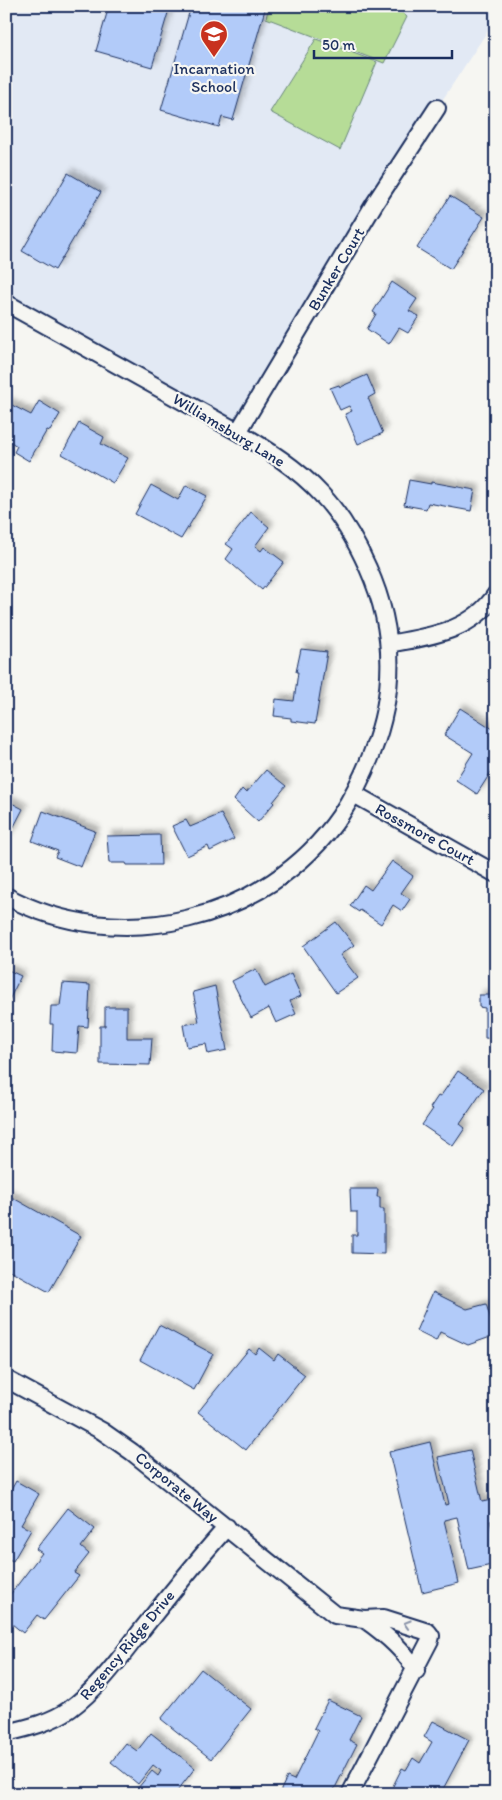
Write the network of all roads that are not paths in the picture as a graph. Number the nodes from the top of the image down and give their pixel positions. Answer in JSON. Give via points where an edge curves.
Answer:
{"nodes":[{"id":1,"x":438,"y":108,"type":"dead end"},
{"id":2,"x":6,"y":303,"type":"edge"},
{"id":3,"x":238,"y":432,"type":"junction"},
{"id":4,"x":496,"y":594,"type":"edge"},
{"id":5,"x":389,"y":644,"type":"junction"},
{"id":6,"x":354,"y":794,"type":"junction"},
{"id":7,"x":496,"y":874,"type":"edge"},
{"id":8,"x":6,"y":896,"type":"edge"},
{"id":9,"x":6,"y":1379,"type":"edge"},
{"id":10,"x":227,"y":1527,"type":"junction"},
{"id":11,"x":364,"y":1620,"type":"junction"},
{"id":12,"x":416,"y":1671,"type":"junction"},
{"id":13,"x":6,"y":1733,"type":"edge"},
{"id":14,"x":350,"y":1794,"type":"edge"}],
"edges":[{"from":1,"to":3,"type":"street","name":"Bunker Court","via":[[375,203]]},
{"from":2,"to":3,"type":"street","name":"Williamsburg Lane"},
{"from":3,"to":5,"type":"street","name":"Williamsburg Lane","via":[[300,473],[341,519],[356,541],[374,581]]},
{"from":4,"to":5,"type":"street","via":[[463,624],[439,635]]},
{"from":5,"to":6,"type":"street","name":"Williamsburg Lane","via":[[391,665],[381,730]]},
{"from":6,"to":7,"type":"street","name":"Rossmore Court"},
{"from":6,"to":8,"type":"street","name":"Williamsburg Lane","via":[[320,841],[292,868],[260,890],[194,918],[137,927],[105,926],[45,914]]},
{"from":9,"to":10,"type":"street","name":"Corporate Way","via":[[102,1431]]},
{"from":10,"to":11,"type":"street","name":"Corporate Way","via":[[336,1615]]},
{"from":10,"to":13,"type":"street","name":"Regency Ridge Drive","via":[[84,1698],[54,1719]]},
{"from":11,"to":12,"type":"street","via":[[409,1659]]},
{"from":12,"to":11,"type":"street","one_way":true,"via":[[430,1640],[428,1632],[384,1618]]},
{"from":12,"to":14,"type":"street"}]}
